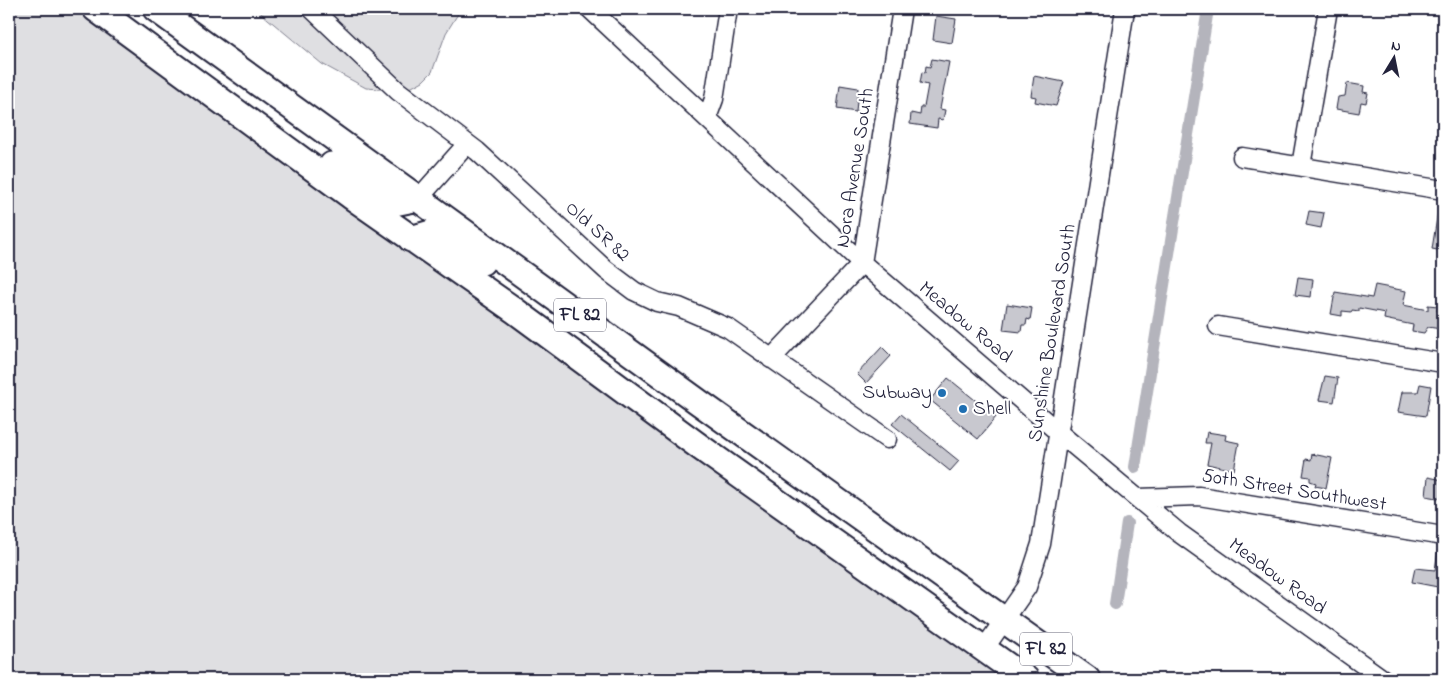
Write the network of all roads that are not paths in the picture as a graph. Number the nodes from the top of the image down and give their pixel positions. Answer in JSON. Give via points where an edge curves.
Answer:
{"nodes":[{"id":1,"x":96,"y":9,"type":"edge"},
{"id":2,"x":156,"y":9,"type":"edge"},
{"id":3,"x":312,"y":9,"type":"edge"},
{"id":4,"x":590,"y":9,"type":"edge"},
{"id":5,"x":728,"y":9,"type":"edge"},
{"id":6,"x":902,"y":9,"type":"edge"},
{"id":7,"x":1125,"y":9,"type":"edge"},
{"id":8,"x":1328,"y":9,"type":"edge"},
{"id":9,"x":161,"y":56,"type":"junction"},
{"id":10,"x":707,"y":118,"type":"junction"},
{"id":11,"x":467,"y":144,"type":"junction"},
{"id":12,"x":1242,"y":157,"type":"dead end"},
{"id":13,"x":1302,"y":166,"type":"junction"},
{"id":14,"x":1443,"y":190,"type":"edge"},
{"id":15,"x":419,"y":198,"type":"junction"},
{"id":16,"x":411,"y":239,"type":"junction"},
{"id":17,"x":862,"y":263,"type":"junction"},
{"id":18,"x":1218,"y":326,"type":"dead end"},
{"id":19,"x":632,"y":353,"type":"junction"},
{"id":20,"x":771,"y":359,"type":"junction"},
{"id":21,"x":1443,"y":363,"type":"edge"},
{"id":22,"x":1058,"y":432,"type":"junction"},
{"id":23,"x":887,"y":439,"type":"dead end"},
{"id":24,"x":1138,"y":498,"type":"junction"},
{"id":25,"x":1443,"y":536,"type":"edge"},
{"id":26,"x":1005,"y":620,"type":"junction"},
{"id":27,"x":984,"y":649,"type":"junction"},
{"id":28,"x":1026,"y":679,"type":"edge"},
{"id":29,"x":1087,"y":679,"type":"edge"},
{"id":30,"x":1382,"y":679,"type":"edge"}],
"edges":[{"from":1,"to":9,"type":"highway","number":"FL 82"},
{"from":2,"to":15,"type":"highway","number":"FL 82"},
{"from":3,"to":11,"type":"street","name":"Old SR 82","via":[[398,90]]},
{"from":4,"to":10,"type":"street","name":"Meadow Road"},
{"from":5,"to":10,"type":"street","via":[[714,99]]},
{"from":6,"to":17,"type":"street","name":"Nora Avenue South"},
{"from":7,"to":22,"type":"street","name":"Sunshine Boulevard South"},
{"from":8,"to":13,"type":"street"},
{"from":9,"to":15,"type":"highway","via":[[191,62],[326,161],[388,198],[399,202]]},
{"from":9,"to":16,"type":"highway","number":"FL 82"},
{"from":10,"to":17,"type":"street","name":"Meadow Road"},
{"from":11,"to":15,"type":"street"},
{"from":11,"to":20,"type":"street","name":"Old SR 82","via":[[606,270],[634,291],[728,328]]},
{"from":12,"to":13,"type":"street"},
{"from":13,"to":14,"type":"street"},
{"from":15,"to":19,"type":"highway","number":"FL 82"},
{"from":16,"to":19,"type":"highway","via":[[431,233],[453,244],[595,343]]},
{"from":16,"to":27,"type":"highway","number":"FL 82"},
{"from":17,"to":20,"type":"street","name":"Nora Avenue South"},
{"from":17,"to":22,"type":"street","name":"Meadow Road"},
{"from":18,"to":21,"type":"street"},
{"from":19,"to":26,"type":"highway","number":"FL 82"},
{"from":20,"to":23,"type":"street","name":"Old SR 82"},
{"from":22,"to":24,"type":"street","name":"Meadow Road"},
{"from":22,"to":26,"type":"street","name":"Sunshine Boulevard South","via":[[1037,559],[1027,587]]},
{"from":24,"to":25,"type":"street","name":"50th Street Southwest","via":[[1199,496]]},
{"from":24,"to":30,"type":"street","name":"Meadow Road","via":[[1179,533]]},
{"from":26,"to":27,"type":"street","name":"Sunshine Boulevard South"},
{"from":26,"to":29,"type":"highway","number":"FL 82"},
{"from":27,"to":28,"type":"highway","number":"FL 82"}]}
